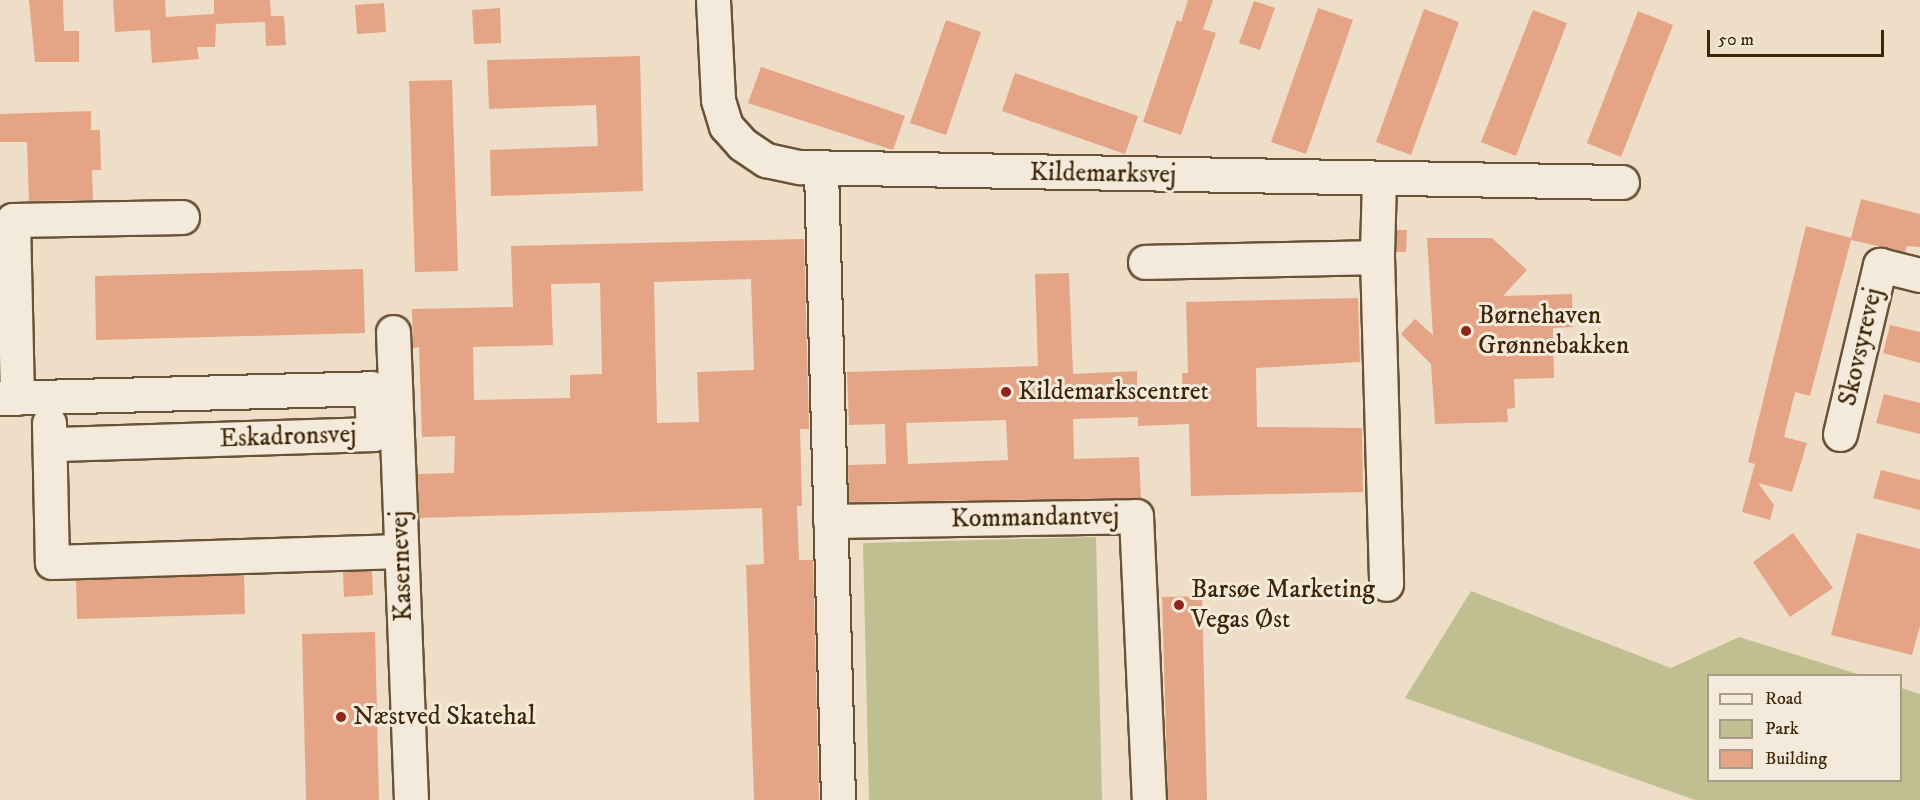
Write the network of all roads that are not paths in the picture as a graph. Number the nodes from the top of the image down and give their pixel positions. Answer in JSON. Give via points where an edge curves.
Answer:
{"nodes":[{"id":1,"x":713,"y":0,"type":"edge"},
{"id":2,"x":821,"y":170,"type":"junction"},
{"id":3,"x":1379,"y":178,"type":"junction"},
{"id":4,"x":1622,"y":182,"type":"dead end"},
{"id":5,"x":182,"y":217,"type":"dead end"},
{"id":6,"x":1377,"y":257,"type":"junction"},
{"id":7,"x":1145,"y":262,"type":"dead end"},
{"id":8,"x":1920,"y":275,"type":"edge"},
{"id":9,"x":393,"y":332,"type":"dead end"},
{"id":10,"x":22,"y":398,"type":"edge"},
{"id":11,"x":1840,"y":434,"type":"dead end"},
{"id":12,"x":50,"y":444,"type":"junction"},
{"id":13,"x":830,"y":521,"type":"junction"},
{"id":14,"x":401,"y":551,"type":"junction"},
{"id":15,"x":1386,"y":584,"type":"dead end"},
{"id":16,"x":411,"y":800,"type":"edge"},
{"id":17,"x":838,"y":800,"type":"edge"},
{"id":18,"x":1149,"y":800,"type":"edge"}],
"edges":[{"from":1,"to":2,"type":"street","name":"Kildemarksvej","via":[[718,99],[726,126],[742,144],[766,160]]},
{"from":2,"to":3,"type":"street","name":"Kildemarksvej"},
{"from":2,"to":13,"type":"street"},
{"from":3,"to":4,"type":"street","name":"Kildemarksvej"},
{"from":3,"to":6,"type":"street"},
{"from":5,"to":10,"type":"street","via":[[13,220]]},
{"from":6,"to":7,"type":"street"},
{"from":6,"to":15,"type":"street"},
{"from":8,"to":11,"type":"street","name":"Skovsyrevej","via":[[1880,265]]},
{"from":9,"to":14,"type":"street","name":"Kasernevej"},
{"from":10,"to":12,"type":"street"},
{"from":10,"to":12,"type":"street","name":"Eskadronsvej","via":[[371,388],[373,434]]},
{"from":12,"to":14,"type":"street","via":[[52,562]]},
{"from":13,"to":17,"type":"street"},
{"from":13,"to":18,"type":"street","name":"Kommandantvej","via":[[1136,516]]},
{"from":14,"to":16,"type":"street","name":"Kasernevej"}]}
